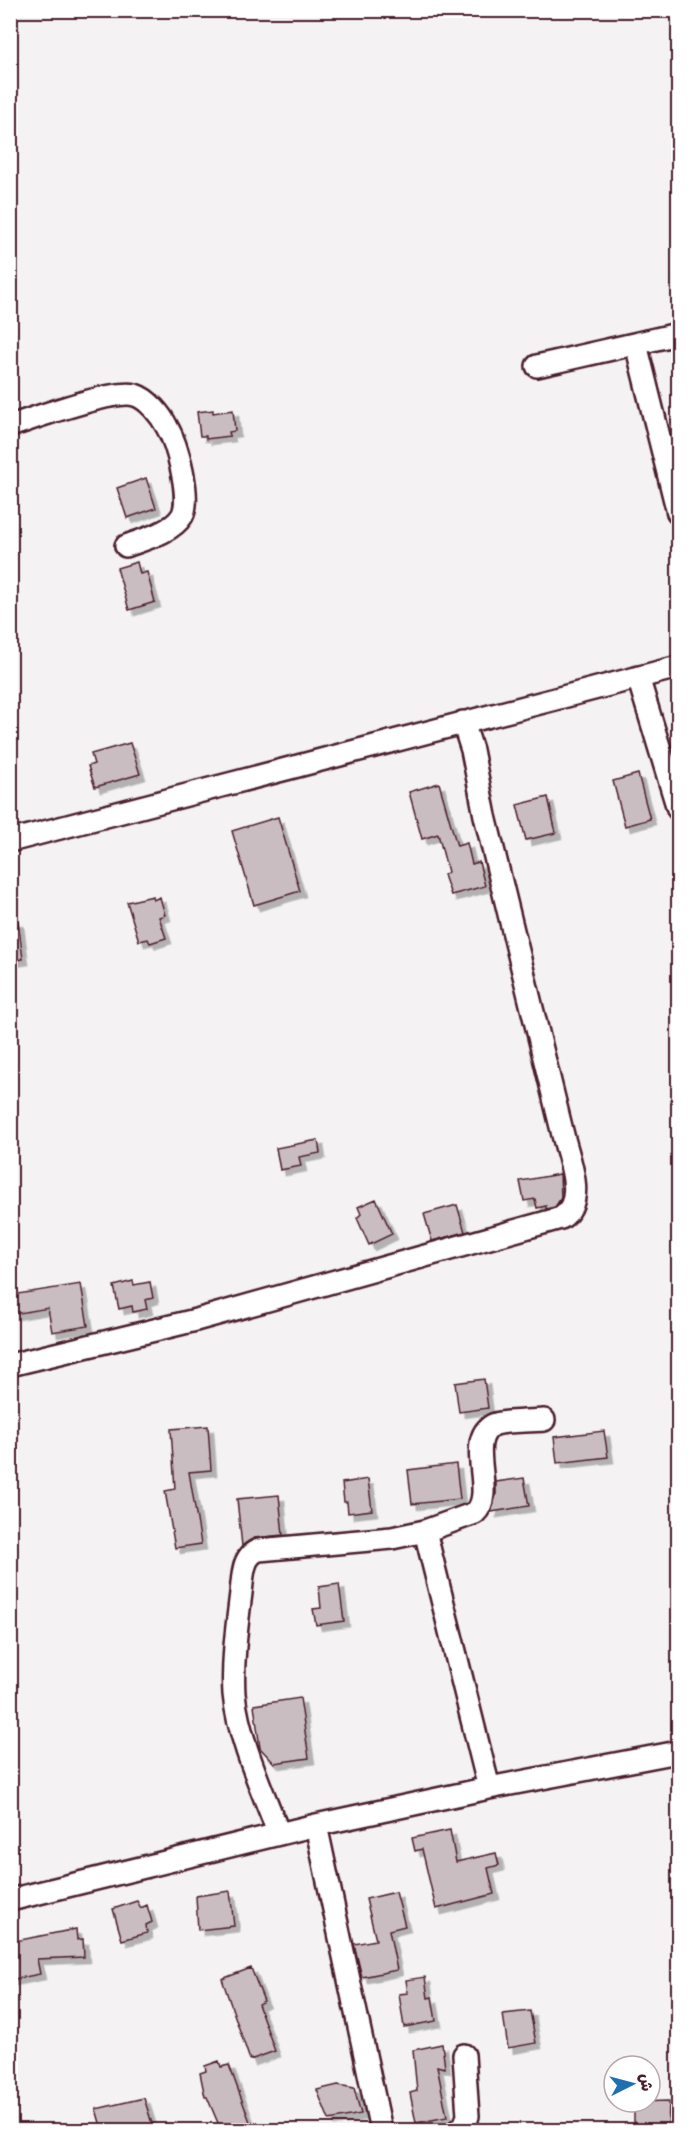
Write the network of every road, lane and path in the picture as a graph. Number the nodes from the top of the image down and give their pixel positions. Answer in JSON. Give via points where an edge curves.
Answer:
{"nodes":[{"id":1,"x":678,"y":334,"type":"edge"},
{"id":2,"x":636,"y":344,"type":"junction"},
{"id":3,"x":537,"y":366,"type":"dead end"},
{"id":4,"x":10,"y":426,"type":"edge"},
{"id":5,"x":678,"y":513,"type":"edge"},
{"id":6,"x":126,"y":546,"type":"dead end"},
{"id":7,"x":678,"y":667,"type":"edge"},
{"id":8,"x":638,"y":677,"type":"junction"},
{"id":9,"x":464,"y":722,"type":"junction"},
{"id":10,"x":678,"y":809,"type":"edge"},
{"id":11,"x":10,"y":841,"type":"edge"},
{"id":12,"x":10,"y":1365,"type":"edge"},
{"id":13,"x":544,"y":1420,"type":"dead end"},
{"id":14,"x":425,"y":1531,"type":"junction"},
{"id":15,"x":678,"y":1752,"type":"edge"},
{"id":16,"x":489,"y":1788,"type":"junction"},
{"id":17,"x":316,"y":1825,"type":"junction"},
{"id":18,"x":279,"y":1834,"type":"junction"},
{"id":19,"x":10,"y":1900,"type":"edge"},
{"id":20,"x":464,"y":2055,"type":"dead end"},
{"id":21,"x":381,"y":2130,"type":"edge"},
{"id":22,"x":458,"y":2130,"type":"edge"}],
"edges":[{"from":1,"to":2,"type":"street"},
{"from":2,"to":3,"type":"street"},
{"from":2,"to":5,"type":"street"},
{"from":4,"to":6,"type":"street","via":[[117,395],[135,396],[152,406],[167,426],[176,448],[186,495],[185,509],[174,524],[157,535]]},
{"from":7,"to":8,"type":"street"},
{"from":8,"to":9,"type":"street"},
{"from":8,"to":10,"type":"street"},
{"from":9,"to":11,"type":"street"},
{"from":9,"to":12,"type":"street","via":[[575,1187],[572,1207],[567,1214],[549,1221],[196,1320]]},
{"from":13,"to":14,"type":"street","via":[[494,1424],[483,1434],[481,1508]]},
{"from":14,"to":16,"type":"street"},
{"from":14,"to":18,"type":"street","via":[[392,1538],[259,1550],[249,1556],[236,1638],[234,1696],[242,1731]]},
{"from":15,"to":16,"type":"street"},
{"from":16,"to":17,"type":"street"},
{"from":17,"to":18,"type":"street"},
{"from":17,"to":21,"type":"street"},
{"from":18,"to":19,"type":"street"},
{"from":20,"to":22,"type":"street","via":[[468,2116]]}]}
